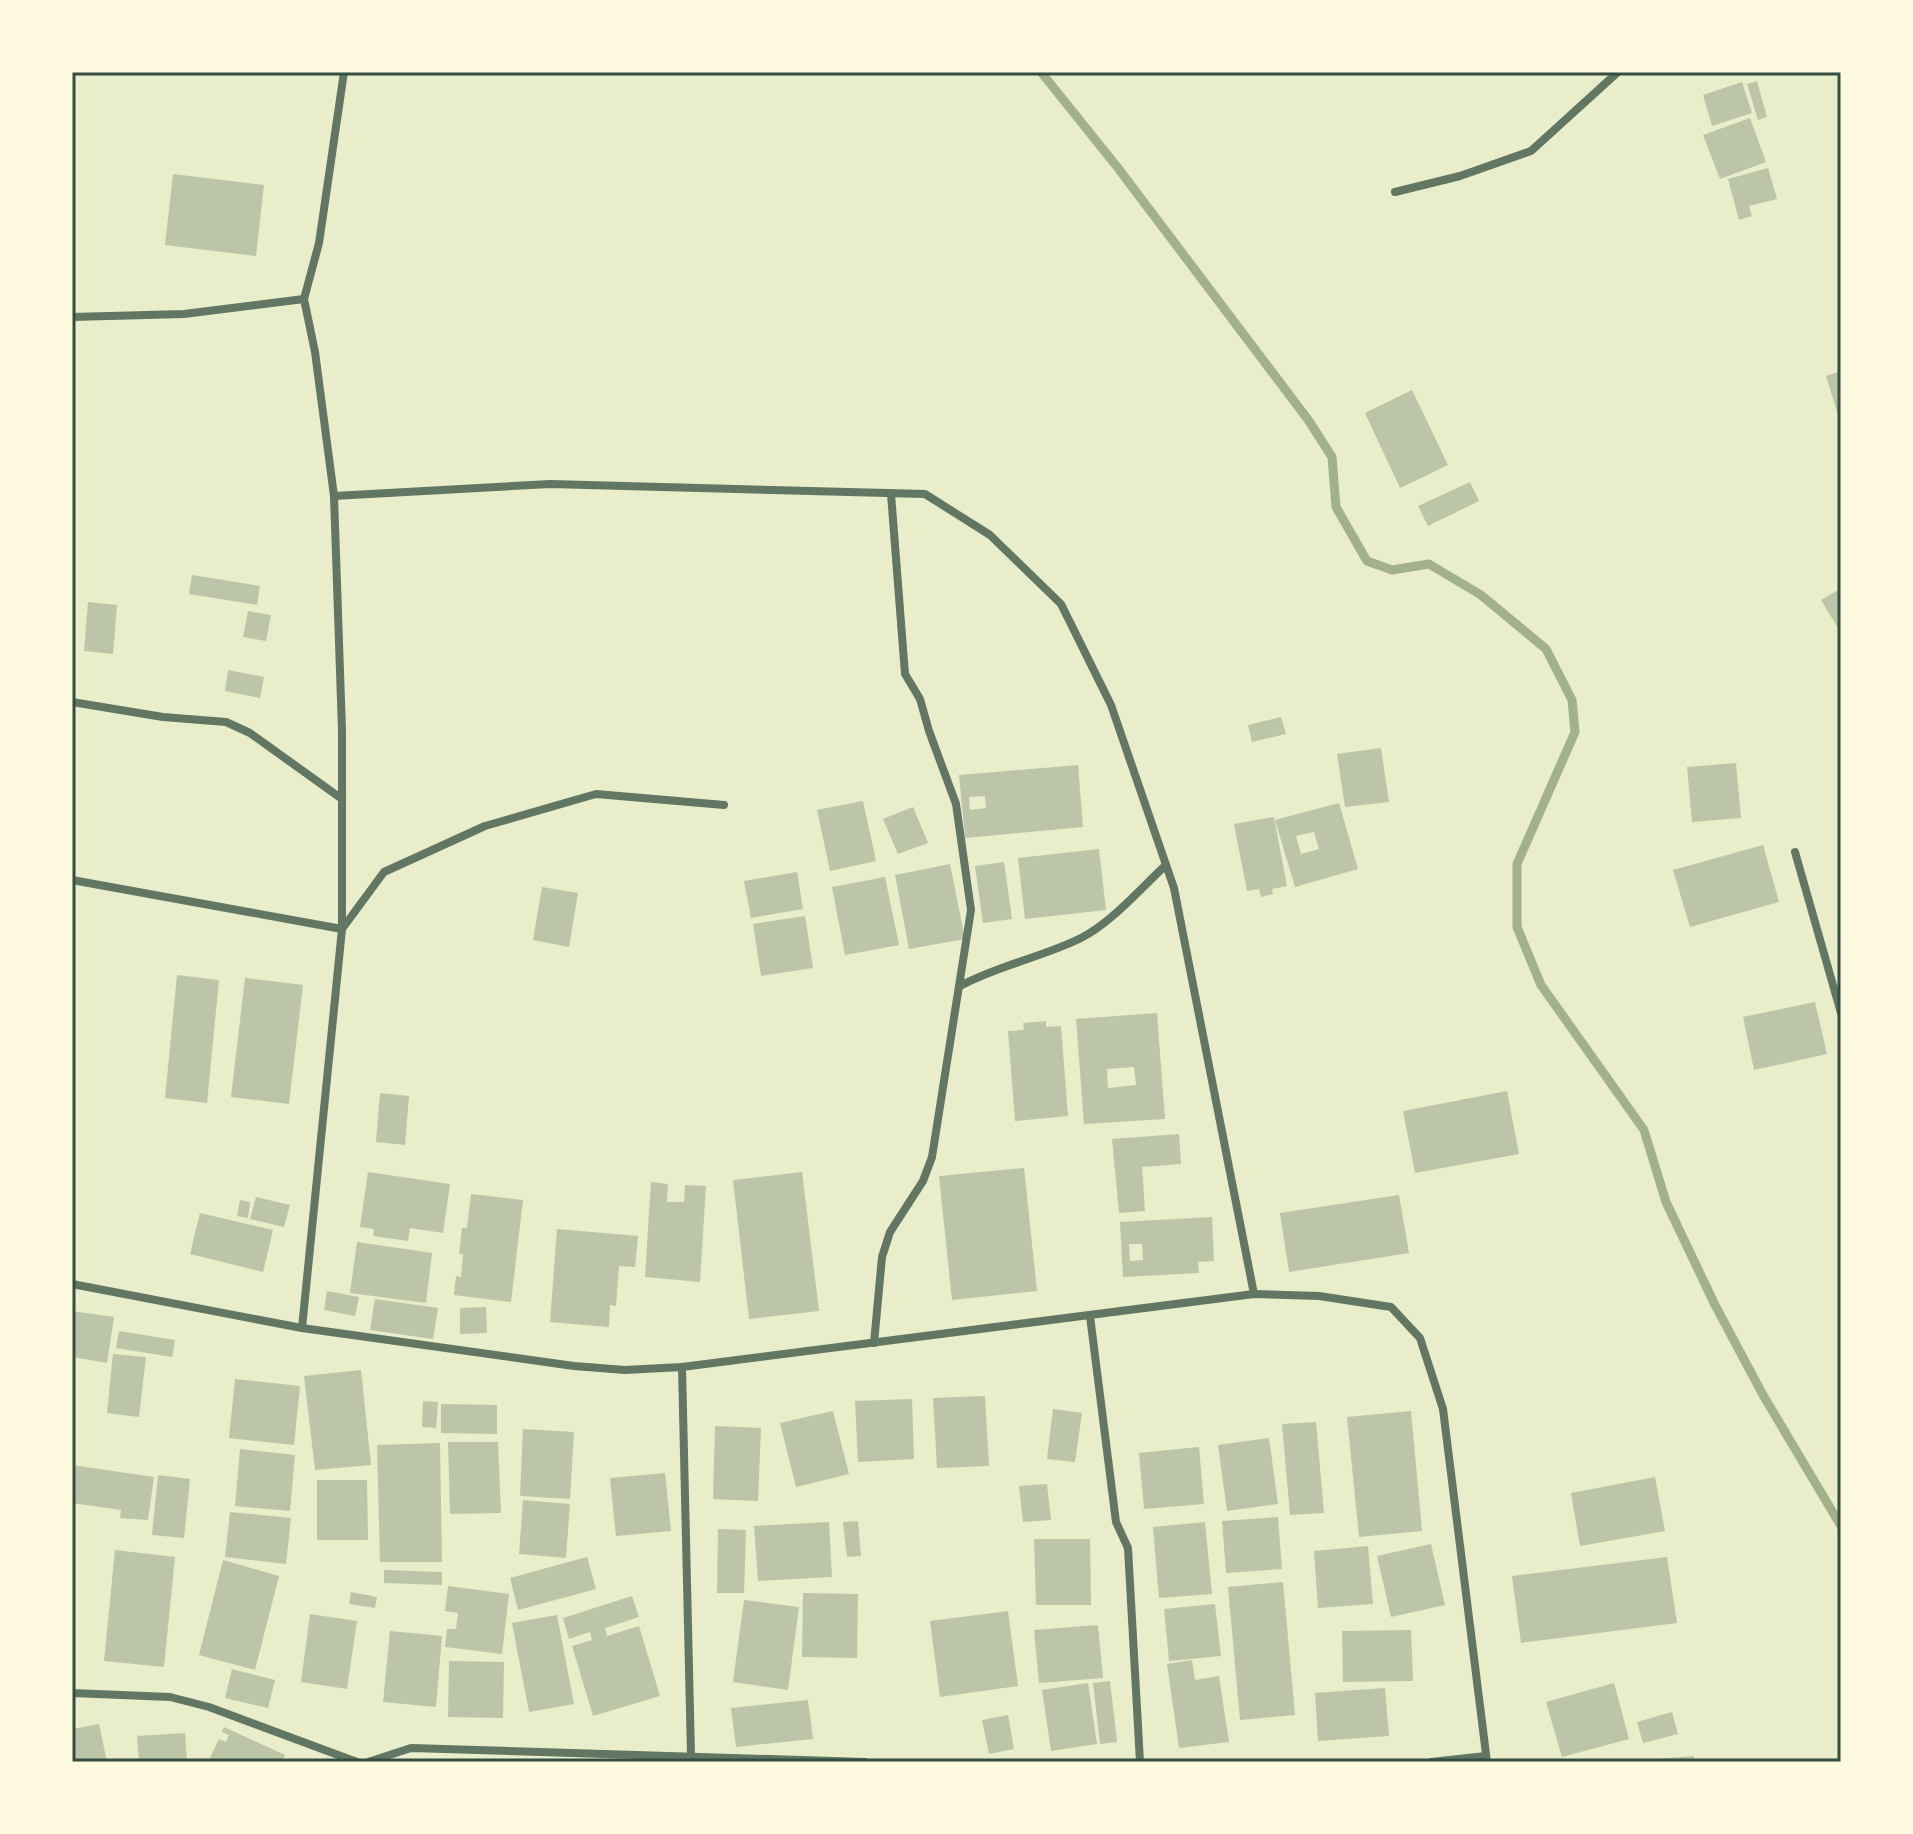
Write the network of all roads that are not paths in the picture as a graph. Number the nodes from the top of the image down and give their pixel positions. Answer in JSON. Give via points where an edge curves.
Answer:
{"nodes":[{"id":1,"x":344,"y":72,"type":"edge"},
{"id":2,"x":1618,"y":72,"type":"edge"},
{"id":3,"x":1395,"y":192,"type":"dead end"},
{"id":4,"x":304,"y":299,"type":"junction"},
{"id":5,"x":72,"y":317,"type":"edge"},
{"id":6,"x":891,"y":494,"type":"junction"},
{"id":7,"x":334,"y":496,"type":"junction"},
{"id":8,"x":72,"y":702,"type":"edge"},
{"id":9,"x":342,"y":799,"type":"junction"},
{"id":10,"x":724,"y":805,"type":"dead end"},
{"id":11,"x":1795,"y":852,"type":"dead end"},
{"id":12,"x":1166,"y":865,"type":"junction"},
{"id":13,"x":72,"y":880,"type":"edge"},
{"id":14,"x":342,"y":929,"type":"junction"},
{"id":15,"x":960,"y":986,"type":"junction"},
{"id":16,"x":1841,"y":1013,"type":"edge"},
{"id":17,"x":72,"y":1284,"type":"edge"},
{"id":18,"x":1254,"y":1294,"type":"junction"},
{"id":19,"x":1090,"y":1316,"type":"junction"},
{"id":20,"x":302,"y":1328,"type":"junction"},
{"id":21,"x":874,"y":1343,"type":"junction"},
{"id":22,"x":682,"y":1367,"type":"junction"},
{"id":23,"x":72,"y":1693,"type":"edge"},
{"id":24,"x":691,"y":1755,"type":"junction"},
{"id":25,"x":1486,"y":1759,"type":"edge"},
{"id":26,"x":357,"y":1762,"type":"edge"},
{"id":27,"x":368,"y":1762,"type":"edge"},
{"id":28,"x":865,"y":1762,"type":"edge"},
{"id":29,"x":1140,"y":1762,"type":"edge"},
{"id":30,"x":1431,"y":1762,"type":"edge"}],
"edges":[{"from":1,"to":4,"type":"street","via":[[319,243]]},
{"from":2,"to":3,"type":"street","via":[[1531,151]]},
{"from":4,"to":5,"type":"street","via":[[184,314]]},
{"from":4,"to":7,"type":"street"},
{"from":6,"to":7,"type":"street","via":[[550,484]]},
{"from":6,"to":12,"type":"street","via":[[925,494],[990,535],[1061,604],[1111,705]]},
{"from":6,"to":15,"type":"street","via":[[905,674],[920,699],[956,804],[963,841],[971,910]]},
{"from":7,"to":9,"type":"street"},
{"from":8,"to":9,"type":"street","via":[[226,722],[250,733]]},
{"from":9,"to":14,"type":"street"},
{"from":10,"to":14,"type":"street","via":[[596,794],[485,826],[384,872]]},
{"from":11,"to":16,"type":"street"},
{"from":12,"to":15,"type":"street","via":[[1081,938]]},
{"from":12,"to":18,"type":"street"},
{"from":13,"to":14,"type":"street"},
{"from":14,"to":20,"type":"street"},
{"from":15,"to":21,"type":"street","via":[[932,1157],[890,1232],[882,1257]]},
{"from":17,"to":20,"type":"street"},
{"from":18,"to":19,"type":"street"},
{"from":18,"to":25,"type":"street","via":[[1319,1296],[1391,1307],[1420,1338],[1443,1409]]},
{"from":19,"to":21,"type":"street"},
{"from":19,"to":29,"type":"street","via":[[1116,1522],[1128,1548]]},
{"from":20,"to":22,"type":"street","via":[[574,1366]]},
{"from":21,"to":22,"type":"street"},
{"from":22,"to":24,"type":"street"},
{"from":23,"to":26,"type":"street","via":[[183,1700]]},
{"from":24,"to":27,"type":"street","via":[[411,1748]]},
{"from":24,"to":28,"type":"street"},
{"from":25,"to":30,"type":"street"}]}
